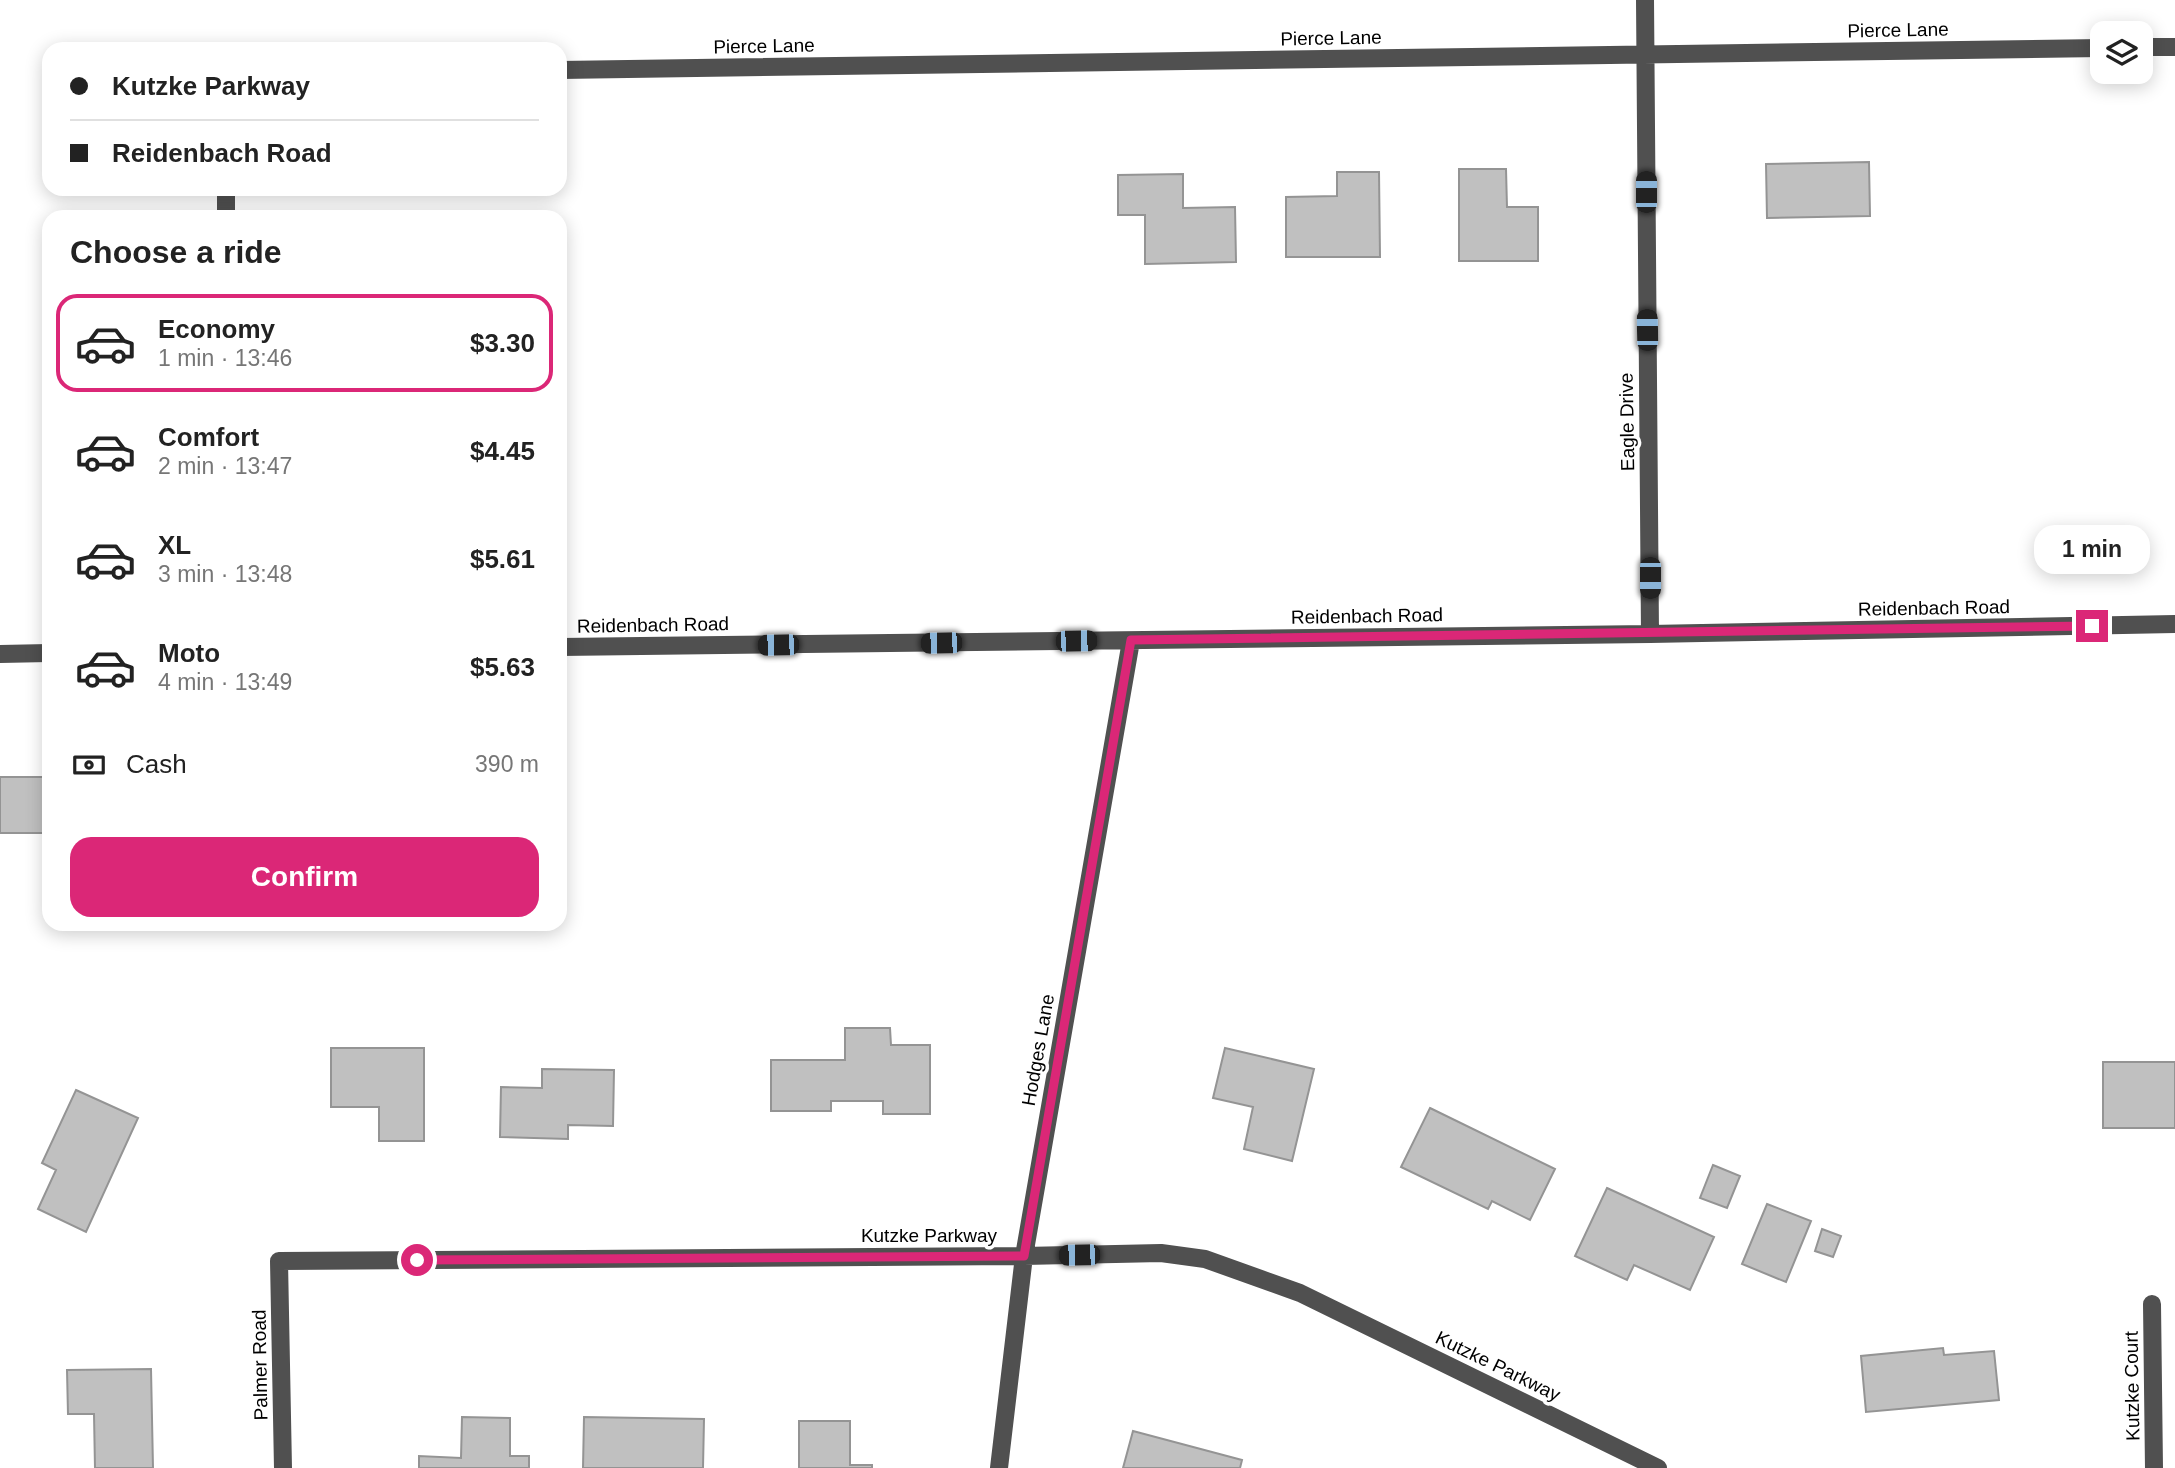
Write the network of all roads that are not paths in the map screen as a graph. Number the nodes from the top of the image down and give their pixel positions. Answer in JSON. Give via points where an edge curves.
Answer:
{"nodes":[{"id":1,"x":1644,"y":0,"type":"edge"},
{"id":2,"x":2153,"y":47,"type":"edge"},
{"id":3,"x":2175,"y":47,"type":"edge"},
{"id":4,"x":2090,"y":48,"type":"edge"},
{"id":5,"x":1645,"y":54,"type":"junction"},
{"id":6,"x":567,"y":71,"type":"edge"},
{"id":7,"x":2175,"y":624,"type":"edge"},
{"id":8,"x":1650,"y":634,"type":"junction"},
{"id":9,"x":1131,"y":640,"type":"junction"},
{"id":10,"x":567,"y":647,"type":"edge"},
{"id":11,"x":42,"y":653,"type":"edge"},
{"id":12,"x":0,"y":654,"type":"edge"},
{"id":13,"x":1024,"y":1256,"type":"junction"},
{"id":14,"x":279,"y":1261,"type":"joint"},
{"id":15,"x":2152,"y":1304,"type":"dead end"},
{"id":16,"x":283,"y":1468,"type":"edge"},
{"id":17,"x":999,"y":1468,"type":"edge"},
{"id":18,"x":1658,"y":1468,"type":"edge"},
{"id":19,"x":2154,"y":1468,"type":"edge"}],
"edges":[{"from":1,"to":5,"type":"street","name":"Eagle Drive"},
{"from":2,"to":3,"type":"street"},
{"from":4,"to":5,"type":"street","name":"Pierce Lane"},
{"from":5,"to":6,"type":"street","name":"Pierce Lane"},
{"from":5,"to":8,"type":"street","name":"Eagle Drive"},
{"from":7,"to":8,"type":"street","name":"Reidenbach Road"},
{"from":8,"to":9,"type":"street","name":"Reidenbach Road"},
{"from":9,"to":10,"type":"street","name":"Reidenbach Road"},
{"from":9,"to":13,"type":"street","name":"Hodges Lane"},
{"from":11,"to":12,"type":"street"},
{"from":13,"to":14,"type":"street","name":"Kutzke Parkway"},
{"from":13,"to":17,"type":"street","name":"Hodges Lane"},
{"from":13,"to":18,"type":"street","name":"Kutzke Parkway","via":[[1161,1253],[1205,1259],[1300,1293]]},
{"from":14,"to":16,"type":"street","name":"Palmer Road"},
{"from":15,"to":19,"type":"street","name":"Kutzke Court"}]}
